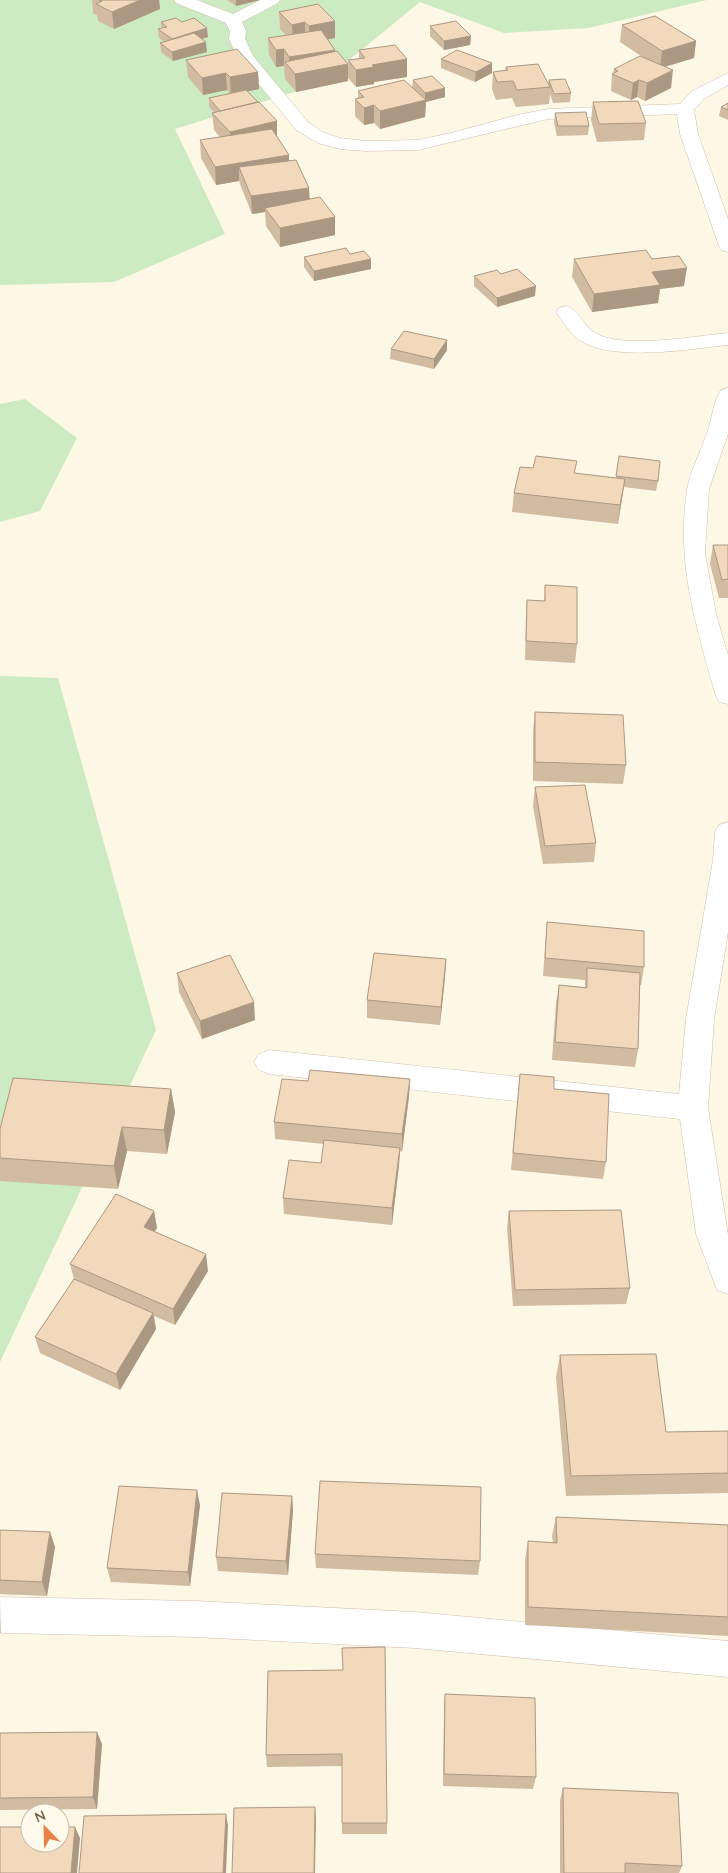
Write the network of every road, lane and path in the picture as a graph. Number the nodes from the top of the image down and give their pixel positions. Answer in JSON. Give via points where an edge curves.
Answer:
{"nodes":[{"id":1,"x":182,"y":0,"type":"edge"},
{"id":2,"x":272,"y":0,"type":"edge"},
{"id":3,"x":233,"y":20,"type":"junction"},
{"id":4,"x":728,"y":78,"type":"edge"},
{"id":5,"x":685,"y":109,"type":"junction"},
{"id":6,"x":728,"y":246,"type":"edge"},
{"id":7,"x":566,"y":312,"type":"dead end"},
{"id":8,"x":728,"y":340,"type":"edge"},
{"id":9,"x":728,"y":394,"type":"edge"},
{"id":10,"x":728,"y":696,"type":"edge"},
{"id":11,"x":728,"y":832,"type":"edge"},
{"id":12,"x":269,"y":1062,"type":"dead end"},
{"id":13,"x":692,"y":1108,"type":"junction"},
{"id":14,"x":728,"y":1280,"type":"edge"},
{"id":15,"x":1,"y":1616,"type":"edge"},
{"id":16,"x":728,"y":1659,"type":"edge"}],
"edges":[{"from":1,"to":3,"type":"street"},
{"from":2,"to":3,"type":"street"},
{"from":3,"to":5,"type":"street","via":[[245,57],[302,126],[324,141],[358,146],[425,144],[526,117]]},
{"from":4,"to":5,"type":"street","via":[[698,95]]},
{"from":5,"to":6,"type":"street","via":[[689,134]]},
{"from":7,"to":8,"type":"street","via":[[588,337],[620,347]]},
{"from":9,"to":10,"type":"street","via":[[698,489],[694,553],[704,614]]},
{"from":11,"to":13,"type":"street","via":[[700,1019]]},
{"from":12,"to":13,"type":"street"},
{"from":13,"to":14,"type":"street","via":[[712,1234]]},
{"from":15,"to":16,"type":"street","via":[[194,1619],[415,1630]]}]}
